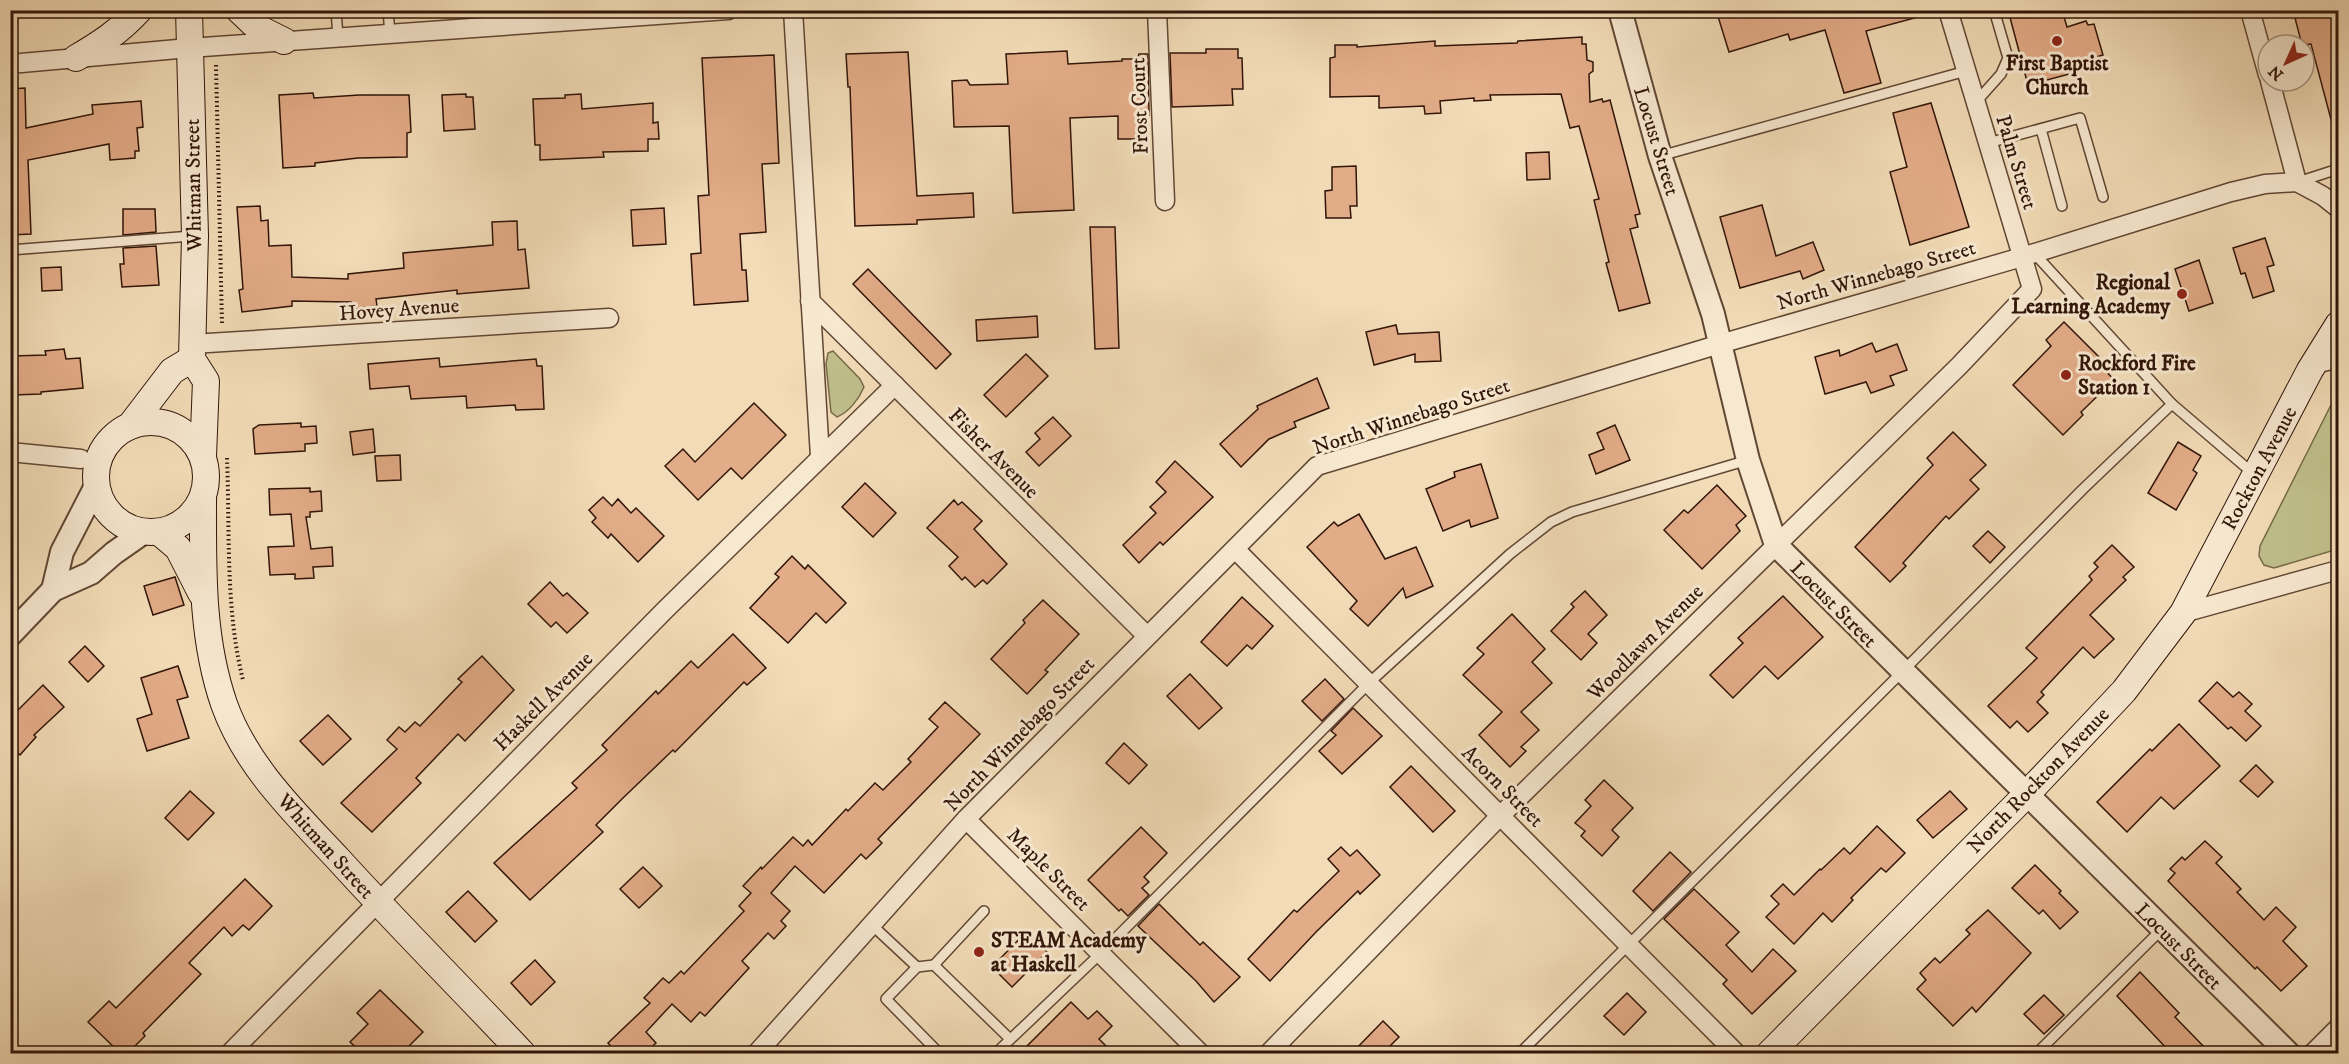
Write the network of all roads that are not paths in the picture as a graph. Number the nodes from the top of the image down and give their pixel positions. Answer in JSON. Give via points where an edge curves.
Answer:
{"nodes":[{"id":1,"x":139,"y":10,"type":"edge"},
{"id":2,"x":189,"y":10,"type":"edge"},
{"id":3,"x":239,"y":10,"type":"edge"},
{"id":4,"x":336,"y":10,"type":"edge"},
{"id":5,"x":388,"y":10,"type":"edge"},
{"id":6,"x":728,"y":10,"type":"edge"},
{"id":7,"x":793,"y":10,"type":"edge"},
{"id":8,"x":1157,"y":10,"type":"edge"},
{"id":9,"x":1620,"y":10,"type":"edge"},
{"id":10,"x":1948,"y":10,"type":"edge"},
{"id":11,"x":1994,"y":10,"type":"edge"},
{"id":12,"x":2250,"y":10,"type":"edge"},
{"id":13,"x":545,"y":17,"type":"edge"},
{"id":14,"x":2256,"y":33,"type":"edge"},
{"id":15,"x":390,"y":34,"type":"junction"},
{"id":16,"x":338,"y":37,"type":"junction"},
{"id":17,"x":285,"y":41,"type":"junction"},
{"id":18,"x":189,"y":48,"type":"junction"},
{"id":19,"x":76,"y":58,"type":"junction"},
{"id":20,"x":10,"y":64,"type":"edge"},
{"id":21,"x":1966,"y":71,"type":"junction"},
{"id":22,"x":2273,"y":93,"type":"edge"},
{"id":23,"x":1976,"y":102,"type":"junction"},
{"id":24,"x":2041,"y":129,"type":"junction"},
{"id":25,"x":1988,"y":143,"type":"junction"},
{"id":26,"x":1660,"y":156,"type":"junction"},
{"id":27,"x":2338,"y":169,"type":"edge"},
{"id":28,"x":2297,"y":182,"type":"junction"},
{"id":29,"x":2103,"y":197,"type":"dead end"},
{"id":30,"x":1165,"y":201,"type":"dead end"},
{"id":31,"x":2062,"y":206,"type":"dead end"},
{"id":32,"x":2338,"y":208,"type":"edge"},
{"id":33,"x":195,"y":236,"type":"junction"},
{"id":34,"x":10,"y":250,"type":"edge"},
{"id":35,"x":2028,"y":255,"type":"junction"},
{"id":36,"x":810,"y":301,"type":"junction"},
{"id":37,"x":609,"y":318,"type":"dead end"},
{"id":38,"x":2338,"y":325,"type":"edge"},
{"id":39,"x":1720,"y":344,"type":"junction"},
{"id":40,"x":192,"y":351,"type":"junction"},
{"id":41,"x":2338,"y":363,"type":"edge"},
{"id":42,"x":2310,"y":370,"type":"junction"},
{"id":43,"x":895,"y":386,"type":"junction"},
{"id":44,"x":2172,"y":404,"type":"junction"},
{"id":45,"x":130,"y":426,"type":"junction"},
{"id":46,"x":10,"y":452,"type":"edge"},
{"id":47,"x":203,"y":456,"type":"junction"},
{"id":48,"x":820,"y":457,"type":"junction"},
{"id":49,"x":81,"y":459,"type":"dead end"},
{"id":50,"x":1748,"y":460,"type":"junction"},
{"id":51,"x":2255,"y":475,"type":"junction"},
{"id":52,"x":96,"y":484,"type":"junction"},
{"id":53,"x":203,"y":498,"type":"junction"},
{"id":54,"x":151,"y":532,"type":"junction"},
{"id":55,"x":1776,"y":545,"type":"junction"},
{"id":56,"x":1236,"y":550,"type":"junction"},
{"id":57,"x":2338,"y":570,"type":"edge"},
{"id":58,"x":53,"y":590,"type":"junction"},
{"id":59,"x":202,"y":596,"type":"junction"},
{"id":60,"x":2183,"y":613,"type":"junction"},
{"id":61,"x":10,"y":635,"type":"edge"},
{"id":62,"x":1147,"y":636,"type":"junction"},
{"id":63,"x":1902,"y":672,"type":"junction"},
{"id":64,"x":1370,"y":682,"type":"junction"},
{"id":65,"x":2026,"y":795,"type":"junction"},
{"id":66,"x":1500,"y":816,"type":"junction"},
{"id":67,"x":966,"y":819,"type":"junction"},
{"id":68,"x":377,"y":901,"type":"junction"},
{"id":69,"x":984,"y":911,"type":"dead end"},
{"id":70,"x":872,"y":925,"type":"junction"},
{"id":71,"x":2162,"y":929,"type":"junction"},
{"id":72,"x":1630,"y":944,"type":"junction"},
{"id":73,"x":1101,"y":953,"type":"junction"},
{"id":74,"x":934,"y":965,"type":"junction"},
{"id":75,"x":917,"y":967,"type":"junction"},
{"id":76,"x":2338,"y":1028,"type":"edge"},
{"id":77,"x":1010,"y":1039,"type":"junction"},
{"id":78,"x":10,"y":1045,"type":"edge"},
{"id":79,"x":19,"y":1053,"type":"edge"},
{"id":80,"x":229,"y":1053,"type":"edge"},
{"id":81,"x":523,"y":1053,"type":"edge"},
{"id":82,"x":756,"y":1053,"type":"edge"},
{"id":83,"x":940,"y":1053,"type":"edge"},
{"id":84,"x":995,"y":1053,"type":"edge"},
{"id":85,"x":1201,"y":1053,"type":"edge"},
{"id":86,"x":1268,"y":1053,"type":"edge"},
{"id":87,"x":1519,"y":1053,"type":"edge"},
{"id":88,"x":1737,"y":1053,"type":"edge"},
{"id":89,"x":1769,"y":1053,"type":"edge"},
{"id":90,"x":2036,"y":1053,"type":"edge"},
{"id":91,"x":2289,"y":1053,"type":"edge"},
{"id":92,"x":2312,"y":1053,"type":"edge"}],
"edges":[{"from":1,"to":19,"type":"main road","via":[[122,28]]},
{"from":2,"to":18,"type":"main road","name":"Whitman Street"},
{"from":3,"to":17,"type":"main road","via":[[258,28]]},
{"from":4,"to":16,"type":"lane"},
{"from":5,"to":15,"type":"lane"},
{"from":6,"to":13,"type":"street"},
{"from":7,"to":36,"type":"street"},
{"from":8,"to":30,"type":"street","name":"Frost Court"},
{"from":9,"to":26,"type":"street","name":"Locust Street"},
{"from":10,"to":21,"type":"street","name":"Palm Street"},
{"from":11,"to":23,"type":"lane","via":[[2008,58],[2001,74]]},
{"from":12,"to":14,"type":"street"},
{"from":13,"to":15,"type":"street"},
{"from":15,"to":16,"type":"street"},
{"from":16,"to":17,"type":"street"},
{"from":17,"to":18,"type":"street"},
{"from":18,"to":19,"type":"street"},
{"from":18,"to":33,"type":"main road","name":"Whitman Street"},
{"from":19,"to":20,"type":"street"},
{"from":21,"to":23,"type":"street","name":"Palm Street"},
{"from":21,"to":26,"type":"lane"},
{"from":22,"to":28,"type":"street"},
{"from":23,"to":25,"type":"street","name":"Palm Street"},
{"from":24,"to":25,"type":"lane"},
{"from":24,"to":29,"type":"lane","via":[[2080,118]]},
{"from":24,"to":31,"type":"lane"},
{"from":25,"to":35,"type":"street","name":"Palm Street"},
{"from":26,"to":39,"type":"street","name":"Locust Street"},
{"from":27,"to":28,"type":"lane"},
{"from":28,"to":32,"type":"street"},
{"from":28,"to":35,"type":"street","name":"North Winnebago Street","via":[[2265,183],[2231,192]]},
{"from":33,"to":34,"type":"lane"},
{"from":33,"to":40,"type":"main road","name":"Whitman Street"},
{"from":35,"to":39,"type":"street","name":"North Winnebago Street"},
{"from":35,"to":44,"type":"lane"},
{"from":35,"to":55,"type":"street","name":"Woodlawn Avenue","via":[[2032,289]]},
{"from":36,"to":43,"type":"street","name":"Fisher Avenue"},
{"from":36,"to":48,"type":"street"},
{"from":37,"to":40,"type":"street","name":"Hovey Avenue","via":[[223,342]]},
{"from":38,"to":42,"type":"main road","name":"Rockton Avenue"},
{"from":39,"to":50,"type":"street","name":"Locust Street"},
{"from":39,"to":56,"type":"street","name":"North Winnebago Street","via":[[1317,466]]},
{"from":40,"to":45,"type":"main road"},
{"from":40,"to":47,"type":"main road","name":"Whitman Street","via":[[206,381]]},
{"from":41,"to":42,"type":"lane"},
{"from":42,"to":51,"type":"main road","name":"Rockton Avenue"},
{"from":43,"to":48,"type":"street","name":"Haskell Avenue"},
{"from":43,"to":62,"type":"street","name":"Fisher Avenue"},
{"from":44,"to":51,"type":"lane"},
{"from":44,"to":63,"type":"lane"},
{"from":45,"to":47,"type":"main road","via":[[159,422],[173,426],[185,433]]},
{"from":45,"to":52,"type":"main road","via":[[107,443],[96,469]]},
{"from":46,"to":49,"type":"street"},
{"from":47,"to":53,"type":"main road"},
{"from":48,"to":68,"type":"street","name":"Haskell Avenue"},
{"from":50,"to":55,"type":"street","name":"Locust Street"},
{"from":50,"to":64,"type":"lane","via":[[1572,512],[1551,522],[1510,554]]},
{"from":51,"to":60,"type":"main road","name":"Rockton Avenue"},
{"from":52,"to":54,"type":"main road","via":[[107,510],[124,524]]},
{"from":52,"to":58,"type":"street","via":[[62,552]]},
{"from":53,"to":54,"type":"main road","via":[[185,521]]},
{"from":53,"to":59,"type":"main road","name":"Whitman Street"},
{"from":54,"to":58,"type":"street","via":[[114,553],[91,573]]},
{"from":54,"to":59,"type":"main road","name":"Whitman Street","via":[[178,548]]},
{"from":55,"to":63,"type":"street","name":"Locust Street"},
{"from":55,"to":66,"type":"street","name":"Woodlawn Avenue"},
{"from":56,"to":62,"type":"street","name":"North Winnebago Street"},
{"from":56,"to":64,"type":"street","name":"Acorn Street"},
{"from":57,"to":60,"type":"street"},
{"from":58,"to":61,"type":"street"},
{"from":59,"to":68,"type":"main road","name":"Whitman Street","via":[[213,665],[225,706],[258,770]]},
{"from":60,"to":65,"type":"main road","name":"North Rockton Avenue","via":[[2124,692]]},
{"from":62,"to":67,"type":"street","name":"North Winnebago Street"},
{"from":63,"to":65,"type":"street","name":"Locust Street"},
{"from":63,"to":72,"type":"lane"},
{"from":64,"to":66,"type":"street","name":"Acorn Street"},
{"from":64,"to":73,"type":"lane"},
{"from":65,"to":71,"type":"street","name":"Locust Street"},
{"from":65,"to":89,"type":"main road","name":"North Rockton Avenue"},
{"from":66,"to":72,"type":"street","name":"Acorn Street"},
{"from":66,"to":86,"type":"street","name":"Woodlawn Avenue"},
{"from":67,"to":70,"type":"street","name":"North Winnebago Street"},
{"from":67,"to":73,"type":"street","name":"Maple Street"},
{"from":68,"to":80,"type":"street","name":"Haskell Avenue"},
{"from":68,"to":81,"type":"main road","name":"Whitman Street"},
{"from":69,"to":74,"type":"lane"},
{"from":70,"to":75,"type":"lane"},
{"from":70,"to":82,"type":"street","name":"North Winnebago Street"},
{"from":71,"to":90,"type":"lane"},
{"from":71,"to":91,"type":"street","name":"Locust Street"},
{"from":72,"to":87,"type":"lane"},
{"from":72,"to":88,"type":"street","name":"Acorn Street"},
{"from":73,"to":77,"type":"lane"},
{"from":73,"to":85,"type":"street","name":"Maple Street"},
{"from":74,"to":75,"type":"lane"},
{"from":74,"to":77,"type":"lane"},
{"from":75,"to":83,"type":"lane","via":[[886,999]]},
{"from":76,"to":92,"type":"street"},
{"from":77,"to":84,"type":"lane"},
{"from":78,"to":79,"type":"lane"}]}
